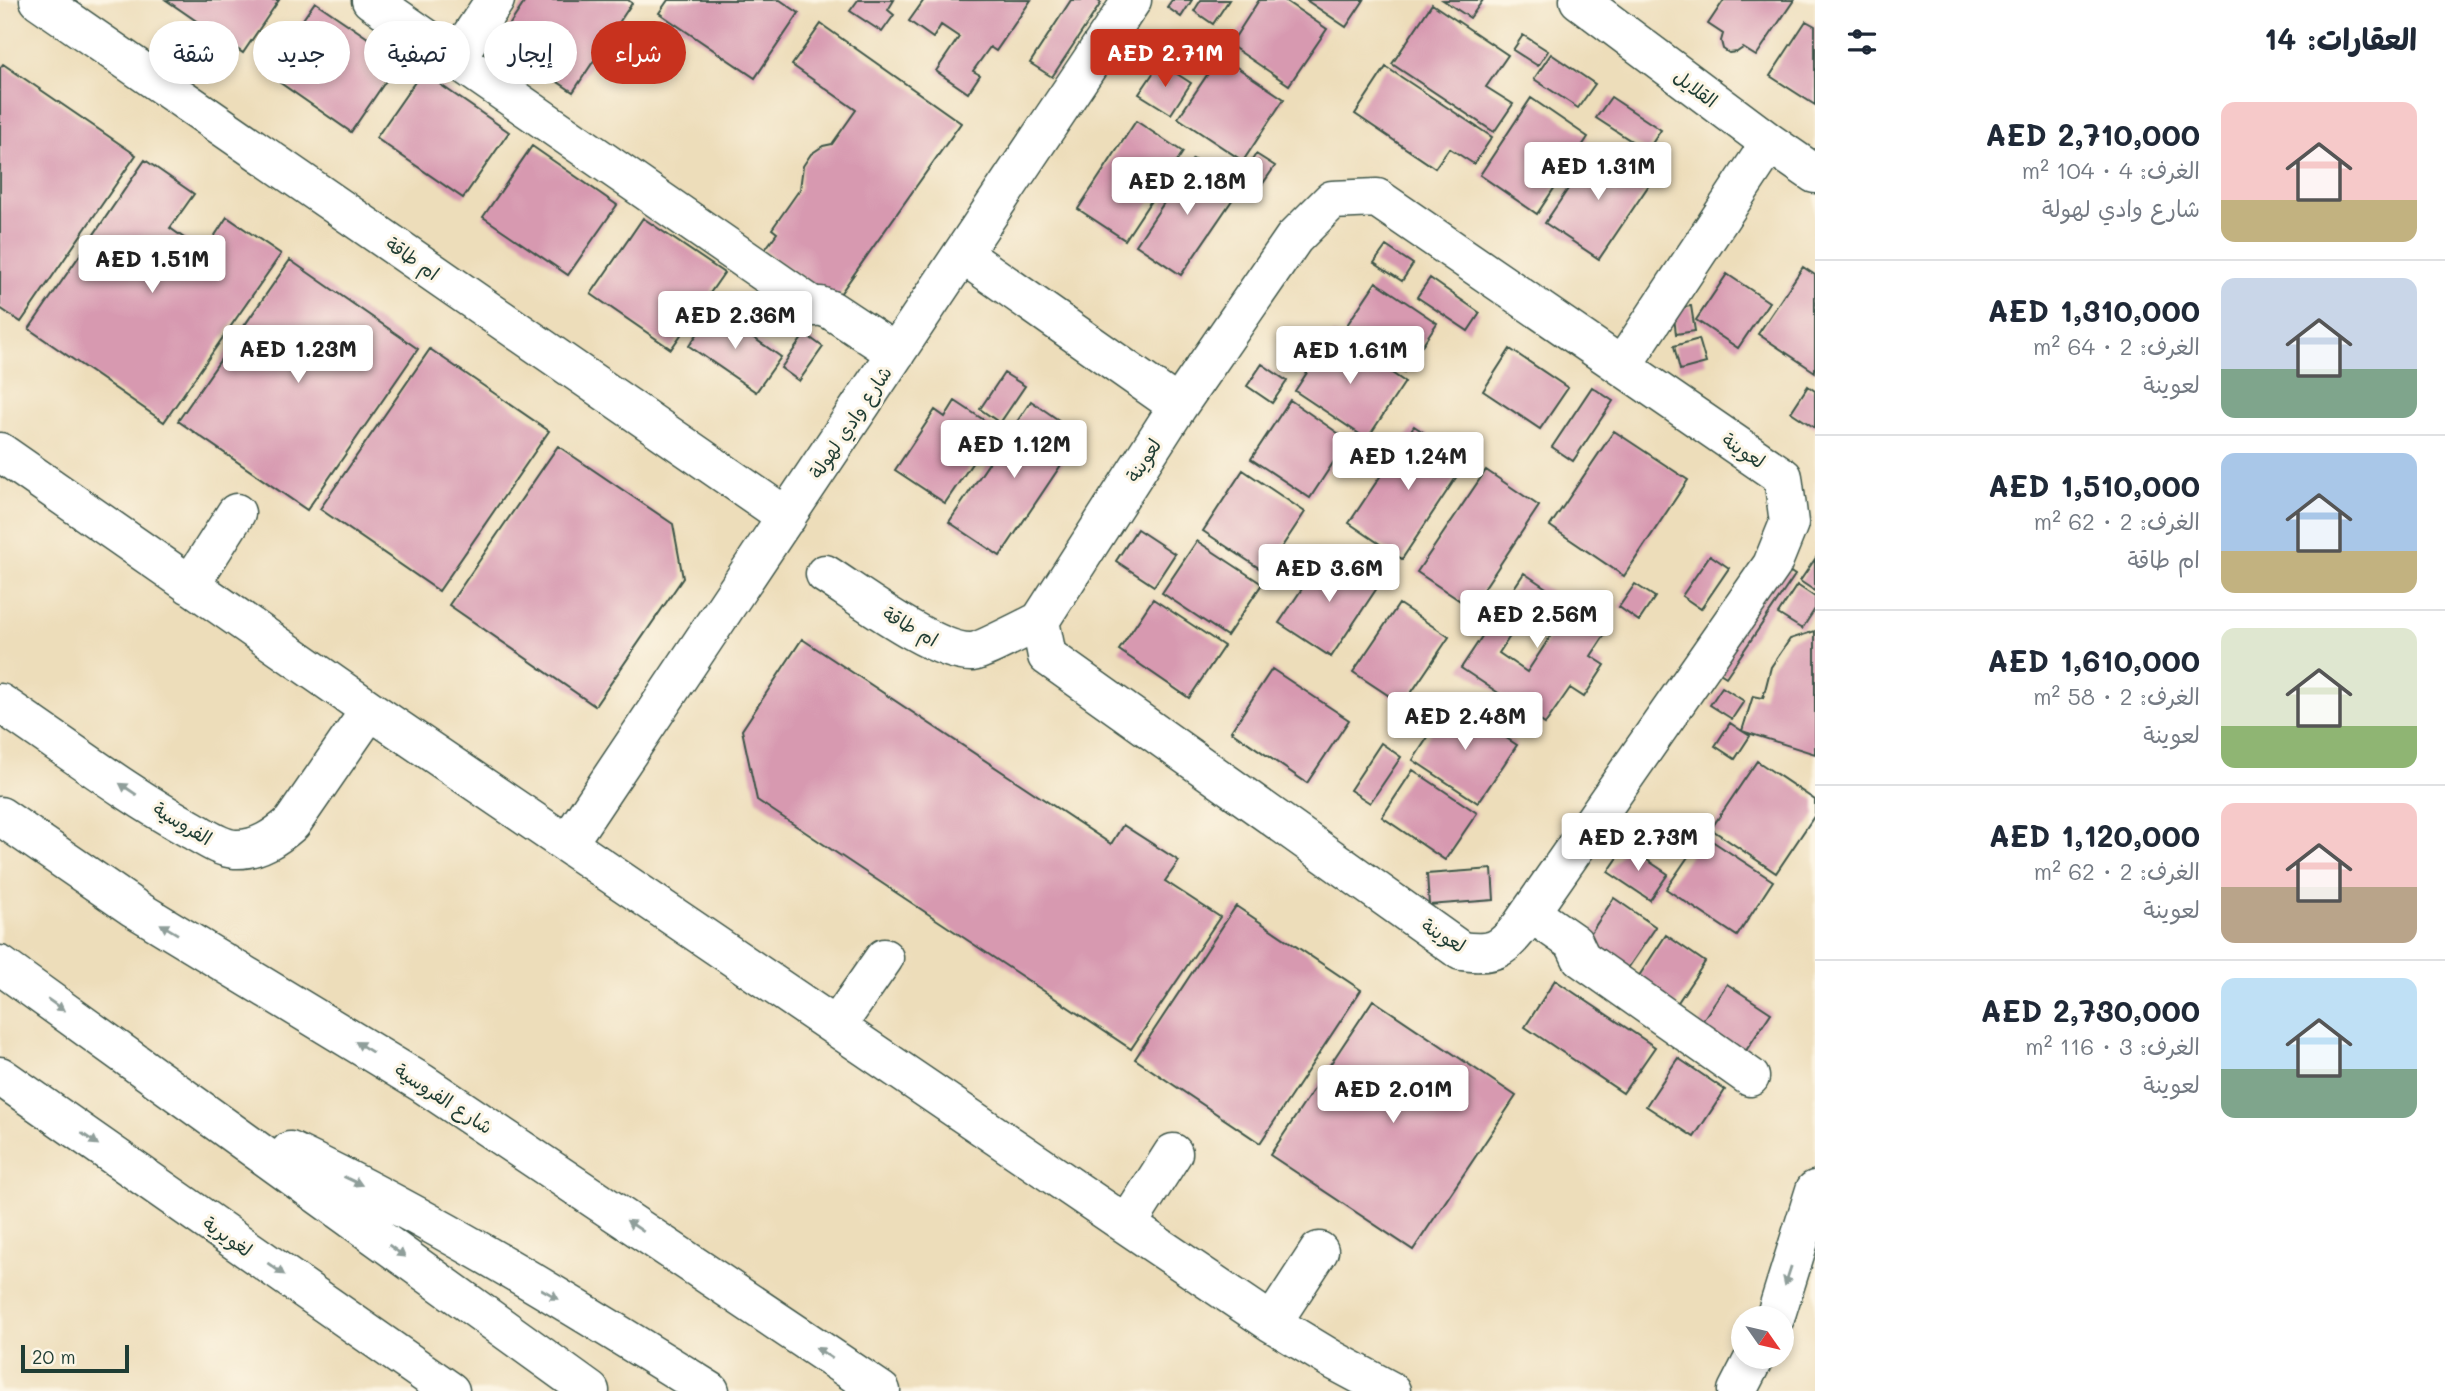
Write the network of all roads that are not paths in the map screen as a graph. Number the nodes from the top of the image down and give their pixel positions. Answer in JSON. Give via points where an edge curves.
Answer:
{"nodes":[{"id":1,"x":39,"y":0,"type":"edge"},
{"id":2,"x":370,"y":0,"type":"edge"},
{"id":3,"x":495,"y":0,"type":"edge"},
{"id":4,"x":1132,"y":0,"type":"edge"},
{"id":5,"x":1579,"y":0,"type":"edge"},
{"id":6,"x":401,"y":21,"type":"edge"},
{"id":7,"x":470,"y":37,"type":"edge"},
{"id":8,"x":470,"y":68,"type":"edge"},
{"id":9,"x":1770,"y":143,"type":"junction"},
{"id":10,"x":1815,"y":174,"type":"edge"},
{"id":11,"x":962,"y":254,"type":"junction"},
{"id":12,"x":890,"y":361,"type":"junction"},
{"id":13,"x":1622,"y":366,"type":"junction"},
{"id":14,"x":1178,"y":406,"type":"junction"},
{"id":15,"x":0,"y":453,"type":"edge"},
{"id":16,"x":236,"y":513,"type":"dead end"},
{"id":17,"x":787,"y":517,"type":"junction"},
{"id":18,"x":825,"y":574,"type":"dead end"},
{"id":19,"x":190,"y":584,"type":"junction"},
{"id":20,"x":1040,"y":621,"type":"junction"},
{"id":21,"x":0,"y":703,"type":"edge"},
{"id":22,"x":370,"y":710,"type":"junction"},
{"id":23,"x":0,"y":816,"type":"edge"},
{"id":24,"x":567,"y":844,"type":"junction"},
{"id":25,"x":1526,"y":920,"type":"junction"},
{"id":26,"x":884,"y":958,"type":"dead end"},
{"id":27,"x":0,"y":965,"type":"edge"},
{"id":28,"x":836,"y":1027,"type":"junction"},
{"id":29,"x":0,"y":1076,"type":"edge"},
{"id":30,"x":1750,"y":1077,"type":"dead end"},
{"id":31,"x":17,"y":1100,"type":"edge"},
{"id":32,"x":203,"y":1110,"type":"junction"},
{"id":33,"x":1173,"y":1153,"type":"dead end"},
{"id":34,"x":1815,"y":1190,"type":"edge"},
{"id":35,"x":1127,"y":1225,"type":"junction"},
{"id":36,"x":1319,"y":1251,"type":"dead end"},
{"id":37,"x":1778,"y":1306,"type":"edge"},
{"id":38,"x":1272,"y":1323,"type":"junction"},
{"id":39,"x":1748,"y":1369,"type":"edge"},
{"id":40,"x":1756,"y":1369,"type":"edge"},
{"id":41,"x":450,"y":1391,"type":"edge"},
{"id":42,"x":590,"y":1391,"type":"edge"},
{"id":43,"x":710,"y":1391,"type":"edge"},
{"id":44,"x":881,"y":1391,"type":"edge"},
{"id":45,"x":1391,"y":1391,"type":"edge"},
{"id":46,"x":1737,"y":1391,"type":"edge"},
{"id":47,"x":1748,"y":1391,"type":"edge"}],
"edges":[{"from":1,"to":17,"type":"main road","name":"ام طاقة"},
{"from":2,"to":6,"type":"main road"},
{"from":3,"to":7,"type":"main road"},
{"from":4,"to":11,"type":"main road","name":"شارع وادي لهولة"},
{"from":5,"to":9,"type":"main road","name":"القلايل"},
{"from":8,"to":12,"type":"main road","via":[[814,307],[831,310]]},
{"from":9,"to":10,"type":"main road","name":"القلايل"},
{"from":9,"to":13,"type":"main road"},
{"from":11,"to":12,"type":"main road","name":"شارع وادي لهولة"},
{"from":11,"to":14,"type":"main road"},
{"from":12,"to":17,"type":"main road","name":"شارع وادي لهولة"},
{"from":13,"to":14,"type":"main road","name":"لعوينة","via":[[1377,198],[1332,200],[1294,238]]},
{"from":13,"to":25,"type":"main road","name":"لعوينة","via":[[1783,477],[1789,523],[1772,565]]},
{"from":14,"to":20,"type":"main road","name":"لعوينة"},
{"from":15,"to":19,"type":"main road"},
{"from":16,"to":19,"type":"main road"},
{"from":17,"to":24,"type":"main road","name":"شارع وادي لهولة"},
{"from":18,"to":20,"type":"main road","name":"ام طاقة","via":[[949,648],[973,652]]},
{"from":19,"to":22,"type":"main road"},
{"from":20,"to":25,"type":"main road","name":"لعوينة","via":[[1046,656],[1461,951],[1481,954],[1505,946]]},
{"from":22,"to":21,"type":"main road","name":"الفروسية","one_way":true,"via":[[292,823],[276,838],[236,849],[168,817]]},
{"from":22,"to":24,"type":"main road"},
{"from":44,"to":23,"type":"main road","name":"شارع الفروسية","one_way":true,"via":[[422,1083],[135,908]]},
{"from":24,"to":28,"type":"main road"},
{"from":25,"to":30,"type":"main road","via":[[1564,958],[1581,958]]},
{"from":26,"to":28,"type":"main road"},
{"from":27,"to":32,"type":"main road","one_way":true},
{"from":28,"to":35,"type":"main road"},
{"from":29,"to":31,"type":"main road"},
{"from":31,"to":41,"type":"main road","name":"لغويرية","one_way":true},
{"from":32,"to":42,"type":"main road","one_way":true},
{"from":32,"to":43,"type":"main road","one_way":true,"via":[[368,1189]]},
{"from":33,"to":35,"type":"main road"},
{"from":34,"to":37,"type":"main road","one_way":true},
{"from":35,"to":38,"type":"main road"},
{"from":36,"to":38,"type":"main road"},
{"from":38,"to":45,"type":"main road"},
{"from":39,"to":46,"type":"main road"},
{"from":40,"to":47,"type":"main road"}]}
